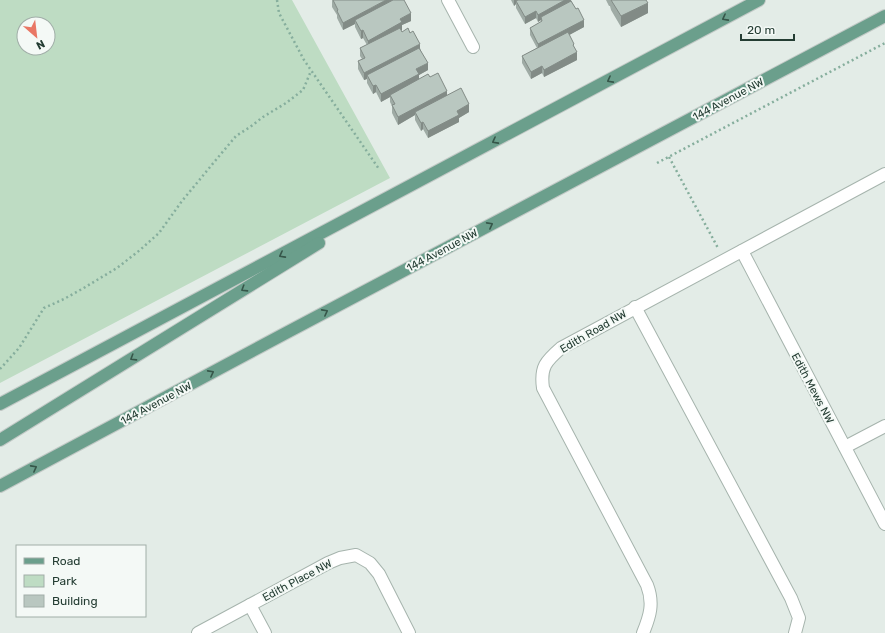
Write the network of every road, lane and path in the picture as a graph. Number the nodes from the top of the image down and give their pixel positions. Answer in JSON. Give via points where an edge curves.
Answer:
{"nodes":[{"id":1,"x":277,"y":0,"type":"edge"},
{"id":2,"x":448,"y":0,"type":"edge"},
{"id":3,"x":759,"y":0,"type":"edge"},
{"id":4,"x":885,"y":16,"type":"edge"},
{"id":5,"x":885,"y":43,"type":"edge"},
{"id":6,"x":473,"y":46,"type":"dead end"},
{"id":7,"x":311,"y":71,"type":"junction"},
{"id":8,"x":669,"y":157,"type":"junction"},
{"id":9,"x":657,"y":163,"type":"dead end"},
{"id":10,"x":379,"y":169,"type":"dead end"},
{"id":11,"x":885,"y":174,"type":"edge"},
{"id":12,"x":420,"y":181,"type":"junction"},
{"id":13,"x":718,"y":249,"type":"dead end"},
{"id":14,"x":742,"y":251,"type":"junction"},
{"id":15,"x":635,"y":307,"type":"junction"},
{"id":16,"x":0,"y":369,"type":"edge"},
{"id":17,"x":0,"y":404,"type":"edge"},
{"id":18,"x":885,"y":426,"type":"edge"},
{"id":19,"x":0,"y":440,"type":"edge"},
{"id":20,"x":845,"y":447,"type":"junction"},
{"id":21,"x":0,"y":486,"type":"edge"},
{"id":22,"x":885,"y":524,"type":"edge"},
{"id":23,"x":250,"y":605,"type":"junction"},
{"id":24,"x":198,"y":633,"type":"edge"},
{"id":25,"x":265,"y":633,"type":"edge"},
{"id":26,"x":409,"y":633,"type":"edge"},
{"id":27,"x":643,"y":633,"type":"edge"},
{"id":28,"x":795,"y":633,"type":"edge"}],
"edges":[{"from":1,"to":7,"type":"path","via":[[279,13]]},
{"from":2,"to":6,"type":"street"},
{"from":3,"to":12,"type":"main road","one_way":true},
{"from":21,"to":4,"type":"main road","name":"144 Avenue NW","one_way":true},
{"from":5,"to":8,"type":"path"},
{"from":7,"to":10,"type":"path"},
{"from":7,"to":16,"type":"path","via":[[303,90],[236,136],[159,233],[140,250],[117,268],[44,308],[19,348]]},
{"from":8,"to":9,"type":"path"},
{"from":8,"to":13,"type":"path"},
{"from":11,"to":14,"type":"street","name":"Edith Road NW"},
{"from":12,"to":17,"type":"main road","one_way":true},
{"from":12,"to":19,"type":"main road","one_way":true},
{"from":14,"to":15,"type":"street","name":"Edith Road NW"},
{"from":14,"to":20,"type":"street","name":"Edith Mews NW"},
{"from":15,"to":27,"type":"street","name":"Edith Road NW","via":[[561,348],[547,362],[542,380],[553,407],[647,585],[650,610]]},
{"from":15,"to":28,"type":"street","via":[[791,598],[799,618]]},
{"from":18,"to":20,"type":"street"},
{"from":20,"to":22,"type":"street","name":"Edith Mews NW"},
{"from":23,"to":24,"type":"street","name":"Edith Place NW"},
{"from":23,"to":25,"type":"street"},
{"from":23,"to":26,"type":"street","name":"Edith Place NW","via":[[328,563],[356,555],[370,563],[379,574]]}]}
